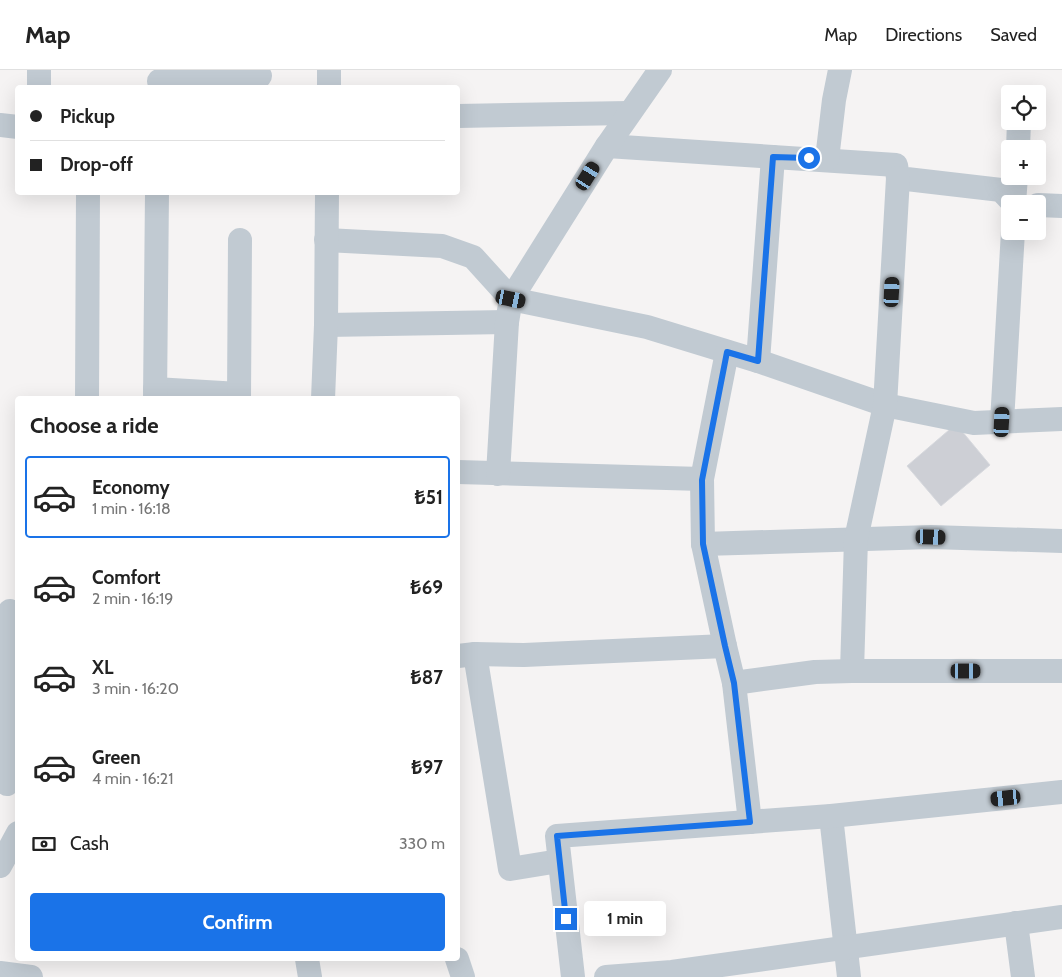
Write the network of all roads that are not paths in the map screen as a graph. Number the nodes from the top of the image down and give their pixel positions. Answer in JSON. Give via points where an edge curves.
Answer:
{"nodes":[{"id":1,"x":39,"y":70,"type":"edge"},
{"id":2,"x":329,"y":70,"type":"edge"},
{"id":3,"x":660,"y":70,"type":"edge"},
{"id":4,"x":840,"y":70,"type":"edge"},
{"id":5,"x":260,"y":78,"type":"edge"},
{"id":6,"x":159,"y":80,"type":"edge"},
{"id":7,"x":39,"y":85,"type":"edge"},
{"id":8,"x":329,"y":85,"type":"edge"},
{"id":9,"x":629,"y":113,"type":"junction"},
{"id":10,"x":460,"y":116,"type":"edge"},
{"id":11,"x":0,"y":125,"type":"edge"},
{"id":12,"x":15,"y":127,"type":"edge"},
{"id":13,"x":607,"y":146,"type":"junction"},
{"id":14,"x":773,"y":157,"type":"junction"},
{"id":15,"x":827,"y":159,"type":"junction"},
{"id":16,"x":898,"y":178,"type":"junction"},
{"id":17,"x":88,"y":195,"type":"edge"},
{"id":18,"x":157,"y":195,"type":"edge"},
{"id":19,"x":327,"y":195,"type":"edge"},
{"id":20,"x":1006,"y":195,"type":"edge"},
{"id":21,"x":1046,"y":205,"type":"edge"},
{"id":22,"x":1062,"y":206,"type":"edge"},
{"id":23,"x":240,"y":240,"type":"dead end"},
{"id":24,"x":326,"y":240,"type":"junction"},
{"id":25,"x":1012,"y":240,"type":"edge"},
{"id":26,"x":511,"y":299,"type":"junction"},
{"id":27,"x":506,"y":322,"type":"junction"},
{"id":28,"x":326,"y":325,"type":"junction"},
{"id":29,"x":727,"y":352,"type":"junction"},
{"id":30,"x":758,"y":361,"type":"junction"},
{"id":31,"x":155,"y":394,"type":"edge"},
{"id":32,"x":87,"y":396,"type":"edge"},
{"id":33,"x":239,"y":396,"type":"edge"},
{"id":34,"x":323,"y":396,"type":"edge"},
{"id":35,"x":885,"y":405,"type":"junction"},
{"id":36,"x":1062,"y":419,"type":"edge"},
{"id":37,"x":1002,"y":422,"type":"junction"},
{"id":38,"x":460,"y":472,"type":"edge"},
{"id":39,"x":498,"y":474,"type":"junction"},
{"id":40,"x":702,"y":480,"type":"junction"},
{"id":41,"x":856,"y":539,"type":"junction"},
{"id":42,"x":1062,"y":541,"type":"edge"},
{"id":43,"x":703,"y":544,"type":"junction"},
{"id":44,"x":9,"y":611,"type":"edge"},
{"id":45,"x":725,"y":646,"type":"junction"},
{"id":46,"x":466,"y":655,"type":"edge"},
{"id":47,"x":852,"y":670,"type":"junction"},
{"id":48,"x":1062,"y":671,"type":"edge"},
{"id":49,"x":734,"y":683,"type":"junction"},
{"id":50,"x":8,"y":785,"type":"edge"},
{"id":51,"x":1062,"y":792,"type":"edge"},
{"id":52,"x":831,"y":816,"type":"junction"},
{"id":53,"x":750,"y":822,"type":"junction"},
{"id":54,"x":15,"y":838,"type":"edge"},
{"id":55,"x":559,"y":861,"type":"junction"},
{"id":56,"x":0,"y":865,"type":"edge"},
{"id":57,"x":15,"y":868,"type":"edge"},
{"id":58,"x":1062,"y":917,"type":"edge"},
{"id":59,"x":1016,"y":922,"type":"junction"},
{"id":60,"x":845,"y":947,"type":"junction"},
{"id":61,"x":307,"y":961,"type":"edge"},
{"id":62,"x":458,"y":961,"type":"edge"},
{"id":63,"x":0,"y":973,"type":"edge"},
{"id":64,"x":673,"y":974,"type":"edge"},
{"id":65,"x":31,"y":977,"type":"edge"},
{"id":66,"x":310,"y":977,"type":"edge"},
{"id":67,"x":463,"y":977,"type":"edge"},
{"id":68,"x":573,"y":977,"type":"edge"},
{"id":69,"x":606,"y":977,"type":"edge"},
{"id":70,"x":849,"y":977,"type":"edge"},
{"id":71,"x":1023,"y":977,"type":"edge"}],
"edges":[{"from":1,"to":7,"type":"street"},
{"from":2,"to":8,"type":"street"},
{"from":3,"to":9,"type":"street"},
{"from":4,"to":15,"type":"street"},
{"from":5,"to":6,"type":"street"},
{"from":9,"to":10,"type":"street"},
{"from":9,"to":13,"type":"street"},
{"from":11,"to":12,"type":"street"},
{"from":13,"to":14,"type":"street"},
{"from":13,"to":26,"type":"street"},
{"from":14,"to":15,"type":"street"},
{"from":14,"to":30,"type":"street"},
{"from":15,"to":16,"type":"street","via":[[896,164]]},
{"from":16,"to":20,"type":"street","via":[[1001,190]]},
{"from":16,"to":35,"type":"street"},
{"from":17,"to":32,"type":"street"},
{"from":18,"to":31,"type":"street"},
{"from":19,"to":24,"type":"street"},
{"from":21,"to":22,"type":"street"},
{"from":23,"to":33,"type":"street"},
{"from":24,"to":26,"type":"street","via":[[442,246],[473,258]]},
{"from":24,"to":28,"type":"street"},
{"from":25,"to":37,"type":"street"},
{"from":26,"to":27,"type":"street"},
{"from":26,"to":29,"type":"street","via":[[647,327]]},
{"from":27,"to":28,"type":"street"},
{"from":27,"to":39,"type":"street"},
{"from":28,"to":34,"type":"street"},
{"from":29,"to":30,"type":"street"},
{"from":29,"to":40,"type":"street"},
{"from":30,"to":35,"type":"street"},
{"from":31,"to":33,"type":"street"},
{"from":35,"to":37,"type":"street","via":[[974,423]]},
{"from":35,"to":41,"type":"street"},
{"from":36,"to":37,"type":"street"},
{"from":38,"to":39,"type":"street"},
{"from":39,"to":40,"type":"street"},
{"from":40,"to":43,"type":"street"},
{"from":41,"to":42,"type":"street","via":[[931,537]]},
{"from":41,"to":43,"type":"street"},
{"from":41,"to":47,"type":"street"},
{"from":43,"to":45,"type":"street"},
{"from":44,"to":50,"type":"street"},
{"from":45,"to":46,"type":"street"},
{"from":45,"to":49,"type":"street"},
{"from":46,"to":55,"type":"street","via":[[510,870]]},
{"from":47,"to":48,"type":"street"},
{"from":47,"to":49,"type":"street"},
{"from":49,"to":53,"type":"street"},
{"from":51,"to":52,"type":"street"},
{"from":52,"to":53,"type":"street"},
{"from":52,"to":60,"type":"street"},
{"from":53,"to":55,"type":"street","via":[[557,836]]},
{"from":54,"to":56,"type":"street"},
{"from":55,"to":68,"type":"street"},
{"from":56,"to":57,"type":"street"},
{"from":58,"to":59,"type":"street"},
{"from":59,"to":60,"type":"street"},
{"from":59,"to":71,"type":"street"},
{"from":60,"to":64,"type":"street"},
{"from":60,"to":70,"type":"street"},
{"from":61,"to":66,"type":"street"},
{"from":62,"to":67,"type":"street"},
{"from":63,"to":65,"type":"street"},
{"from":64,"to":69,"type":"street"}]}
